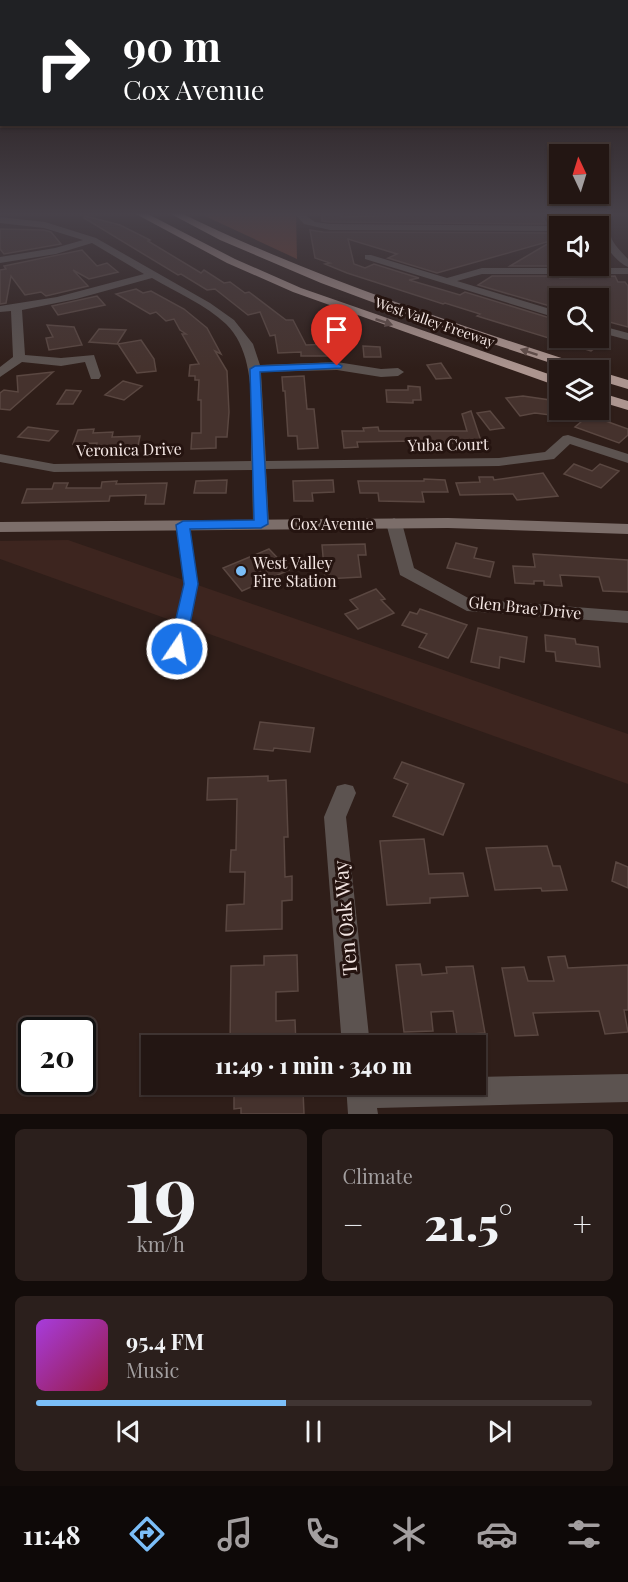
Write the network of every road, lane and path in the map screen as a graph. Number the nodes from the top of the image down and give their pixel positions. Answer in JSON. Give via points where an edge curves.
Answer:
{"nodes":[{"id":1,"x":134,"y":265,"type":"edge"},
{"id":2,"x":240,"y":265,"type":"edge"},
{"id":3,"x":282,"y":265,"type":"edge"},
{"id":4,"x":393,"y":265,"type":"edge"},
{"id":5,"x":628,"y":271,"type":"edge"},
{"id":6,"x":151,"y":275,"type":"junction"},
{"id":7,"x":446,"y":282,"type":"junction"},
{"id":8,"x":16,"y":308,"type":"junction"},
{"id":9,"x":0,"y":309,"type":"edge"},
{"id":10,"x":549,"y":313,"type":"edge"},
{"id":11,"x":609,"y":331,"type":"edge"},
{"id":12,"x":628,"y":337,"type":"edge"},
{"id":13,"x":19,"y":358,"type":"junction"},
{"id":14,"x":554,"y":360,"type":"edge"},
{"id":15,"x":255,"y":369,"type":"junction"},
{"id":16,"x":398,"y":372,"type":"dead end"},
{"id":17,"x":0,"y":373,"type":"edge"},
{"id":18,"x":95,"y":376,"type":"dead end"},
{"id":19,"x":549,"y":379,"type":"edge"},
{"id":20,"x":609,"y":379,"type":"edge"},
{"id":21,"x":628,"y":385,"type":"edge"},
{"id":22,"x":609,"y":400,"type":"edge"},
{"id":23,"x":628,"y":406,"type":"edge"},
{"id":24,"x":0,"y":458,"type":"edge"},
{"id":25,"x":628,"y":459,"type":"edge"},
{"id":26,"x":259,"y":465,"type":"junction"},
{"id":27,"x":394,"y":523,"type":"junction"},
{"id":28,"x":261,"y":524,"type":"junction"},
{"id":29,"x":183,"y":525,"type":"junction"},
{"id":30,"x":0,"y":527,"type":"edge"},
{"id":31,"x":628,"y":530,"type":"edge"},
{"id":32,"x":628,"y":617,"type":"edge"},
{"id":33,"x":177,"y":649,"type":"dead end"},
{"id":34,"x":345,"y":793,"type":"dead end"},
{"id":35,"x":355,"y":1035,"type":"edge"},
{"id":36,"x":628,"y":1088,"type":"edge"},
{"id":37,"x":361,"y":1098,"type":"edge"}],
"edges":[{"from":1,"to":6,"type":"street"},
{"from":2,"to":19,"type":"highway","name":"West Valley Freeway","one_way":true,"via":[[297,290]]},
{"from":14,"to":3,"type":"highway","name":"West Valley Freeway","one_way":true,"via":[[322,282]]},
{"from":4,"to":7,"type":"street"},
{"from":5,"to":7,"type":"street","via":[[482,271]]},
{"from":6,"to":8,"type":"street"},
{"from":6,"to":15,"type":"street","via":[[230,322],[247,344]]},
{"from":7,"to":10,"type":"street"},
{"from":8,"to":9,"type":"street"},
{"from":8,"to":13,"type":"street"},
{"from":11,"to":12,"type":"street"},
{"from":13,"to":17,"type":"street"},
{"from":13,"to":18,"type":"street","via":[[61,362],[90,358]]},
{"from":15,"to":16,"type":"street","via":[[337,366]]},
{"from":15,"to":26,"type":"street"},
{"from":20,"to":21,"type":"highway"},
{"from":22,"to":23,"type":"highway"},
{"from":24,"to":26,"type":"street","name":"Veronica Drive","via":[[54,468]]},
{"from":25,"to":26,"type":"street","name":"Yuba Court","via":[[568,439],[549,456],[499,462]]},
{"from":26,"to":28,"type":"street"},
{"from":27,"to":28,"type":"main road","name":"Cox Avenue"},
{"from":27,"to":31,"type":"main road","name":"Cox Avenue"},
{"from":27,"to":32,"type":"street","name":"Glen Brae Drive","via":[[406,571],[467,604]]},
{"from":28,"to":29,"type":"main road","name":"Cox Avenue"},
{"from":29,"to":30,"type":"main road","name":"Cox Avenue"},
{"from":29,"to":33,"type":"lane","via":[[191,584]]},
{"from":34,"to":35,"type":"street","name":"Ten Oak Way","via":[[335,817]]},
{"from":36,"to":37,"type":"street"}]}
